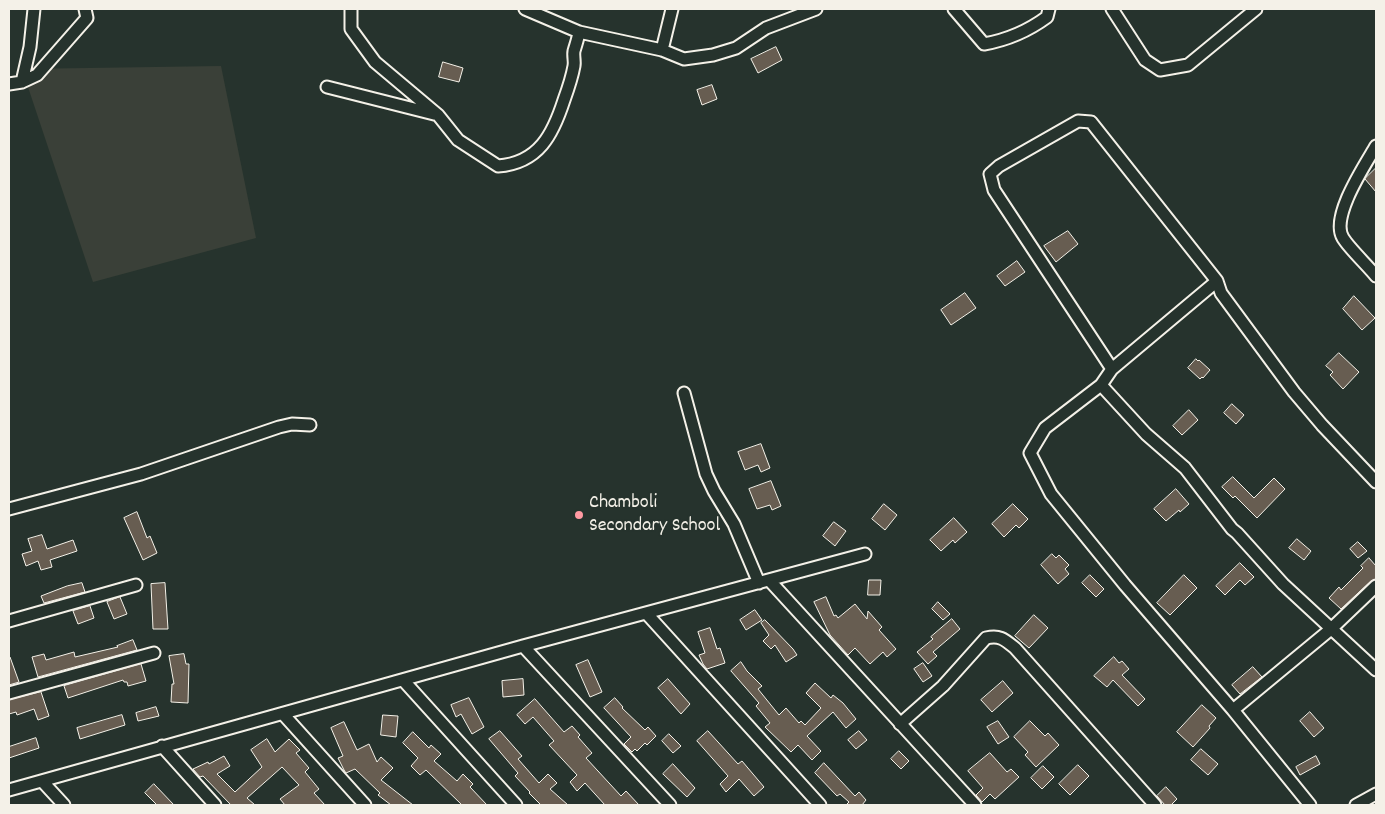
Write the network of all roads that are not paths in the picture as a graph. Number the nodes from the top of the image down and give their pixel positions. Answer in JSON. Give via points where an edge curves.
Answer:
{"nodes":[{"id":1,"x":34,"y":9,"type":"edge"},
{"id":2,"x":85,"y":9,"type":"edge"},
{"id":3,"x":351,"y":9,"type":"edge"},
{"id":4,"x":524,"y":9,"type":"edge"},
{"id":5,"x":672,"y":9,"type":"edge"},
{"id":6,"x":816,"y":9,"type":"edge"},
{"id":7,"x":954,"y":9,"type":"edge"},
{"id":8,"x":1049,"y":9,"type":"edge"},
{"id":9,"x":1112,"y":9,"type":"edge"},
{"id":10,"x":1256,"y":9,"type":"edge"},
{"id":11,"x":579,"y":32,"type":"junction"},
{"id":12,"x":662,"y":50,"type":"junction"},
{"id":13,"x":22,"y":82,"type":"junction"},
{"id":14,"x":9,"y":84,"type":"edge"},
{"id":15,"x":327,"y":87,"type":"dead end"},
{"id":16,"x":438,"y":115,"type":"junction"},
{"id":17,"x":1376,"y":146,"type":"edge"},
{"id":18,"x":1376,"y":276,"type":"edge"},
{"id":19,"x":1217,"y":281,"type":"junction"},
{"id":20,"x":1112,"y":369,"type":"junction"},
{"id":21,"x":1101,"y":385,"type":"junction"},
{"id":22,"x":684,"y":393,"type":"dead end"},
{"id":23,"x":310,"y":425,"type":"dead end"},
{"id":24,"x":1376,"y":482,"type":"edge"},
{"id":25,"x":9,"y":509,"type":"edge"},
{"id":26,"x":865,"y":554,"type":"dead end"},
{"id":27,"x":764,"y":582,"type":"junction"},
{"id":28,"x":136,"y":585,"type":"dead end"},
{"id":29,"x":1376,"y":586,"type":"edge"},
{"id":30,"x":647,"y":614,"type":"junction"},
{"id":31,"x":9,"y":621,"type":"edge"},
{"id":32,"x":1331,"y":629,"type":"junction"},
{"id":33,"x":524,"y":646,"type":"junction"},
{"id":34,"x":154,"y":653,"type":"dead end"},
{"id":35,"x":1376,"y":670,"type":"edge"},
{"id":36,"x":403,"y":680,"type":"junction"},
{"id":37,"x":9,"y":693,"type":"edge"},
{"id":38,"x":1233,"y":710,"type":"junction"},
{"id":39,"x":283,"y":714,"type":"junction"},
{"id":40,"x":900,"y":724,"type":"junction"},
{"id":41,"x":162,"y":746,"type":"junction"},
{"id":42,"x":42,"y":781,"type":"junction"},
{"id":43,"x":9,"y":790,"type":"edge"},
{"id":44,"x":1376,"y":794,"type":"edge"},
{"id":45,"x":64,"y":805,"type":"edge"},
{"id":46,"x":215,"y":805,"type":"edge"},
{"id":47,"x":366,"y":805,"type":"edge"},
{"id":48,"x":516,"y":805,"type":"edge"},
{"id":49,"x":670,"y":805,"type":"edge"},
{"id":50,"x":820,"y":805,"type":"edge"},
{"id":51,"x":975,"y":805,"type":"edge"},
{"id":52,"x":1155,"y":805,"type":"edge"},
{"id":53,"x":1310,"y":805,"type":"edge"},
{"id":54,"x":1356,"y":805,"type":"edge"}],
"edges":[{"from":1,"to":13,"type":"street"},
{"from":2,"to":13,"type":"street","via":[[86,18],[37,75]]},
{"from":3,"to":16,"type":"street","via":[[352,29],[375,62]]},
{"from":4,"to":11,"type":"street"},
{"from":5,"to":12,"type":"street"},
{"from":6,"to":12,"type":"street","via":[[766,28],[736,48],[718,54],[684,59]]},
{"from":7,"to":8,"type":"street","via":[[984,44],[1034,27],[1048,17]]},
{"from":9,"to":10,"type":"street","via":[[1145,60],[1160,70],[1188,65]]},
{"from":11,"to":12,"type":"street"},
{"from":11,"to":16,"type":"street","via":[[574,66],[560,113],[544,143],[534,154],[519,162],[498,166],[458,140]]},
{"from":13,"to":14,"type":"street"},
{"from":15,"to":16,"type":"street"},
{"from":17,"to":18,"type":"street","via":[[1350,192],[1341,217],[1342,237]]},
{"from":19,"to":20,"type":"street"},
{"from":19,"to":20,"type":"street","via":[[1091,122],[1078,121],[999,166],[990,174],[994,190]]},
{"from":19,"to":24,"type":"street","via":[[1221,293],[1294,392]]},
{"from":20,"to":21,"type":"street"},
{"from":21,"to":32,"type":"street","via":[[1146,434],[1184,468],[1232,529],[1283,584]]},
{"from":21,"to":38,"type":"street","via":[[1045,428],[1030,452],[1051,494]]},
{"from":22,"to":27,"type":"street","via":[[706,474]]},
{"from":23,"to":25,"type":"street","via":[[278,427],[141,474]]},
{"from":26,"to":27,"type":"street"},
{"from":27,"to":30,"type":"street"},
{"from":27,"to":40,"type":"street"},
{"from":28,"to":31,"type":"street"},
{"from":29,"to":32,"type":"street"},
{"from":30,"to":33,"type":"street"},
{"from":30,"to":50,"type":"street"},
{"from":32,"to":35,"type":"street"},
{"from":32,"to":38,"type":"street"},
{"from":33,"to":36,"type":"street"},
{"from":33,"to":49,"type":"street"},
{"from":34,"to":37,"type":"street"},
{"from":36,"to":39,"type":"street"},
{"from":36,"to":48,"type":"street"},
{"from":38,"to":53,"type":"street"},
{"from":39,"to":41,"type":"street"},
{"from":39,"to":47,"type":"street"},
{"from":40,"to":51,"type":"street"},
{"from":40,"to":52,"type":"street","via":[[943,686],[986,638],[995,636],[1015,648]]},
{"from":41,"to":42,"type":"street"},
{"from":41,"to":46,"type":"street"},
{"from":42,"to":43,"type":"street"},
{"from":42,"to":45,"type":"street"},
{"from":44,"to":54,"type":"street"}]}
